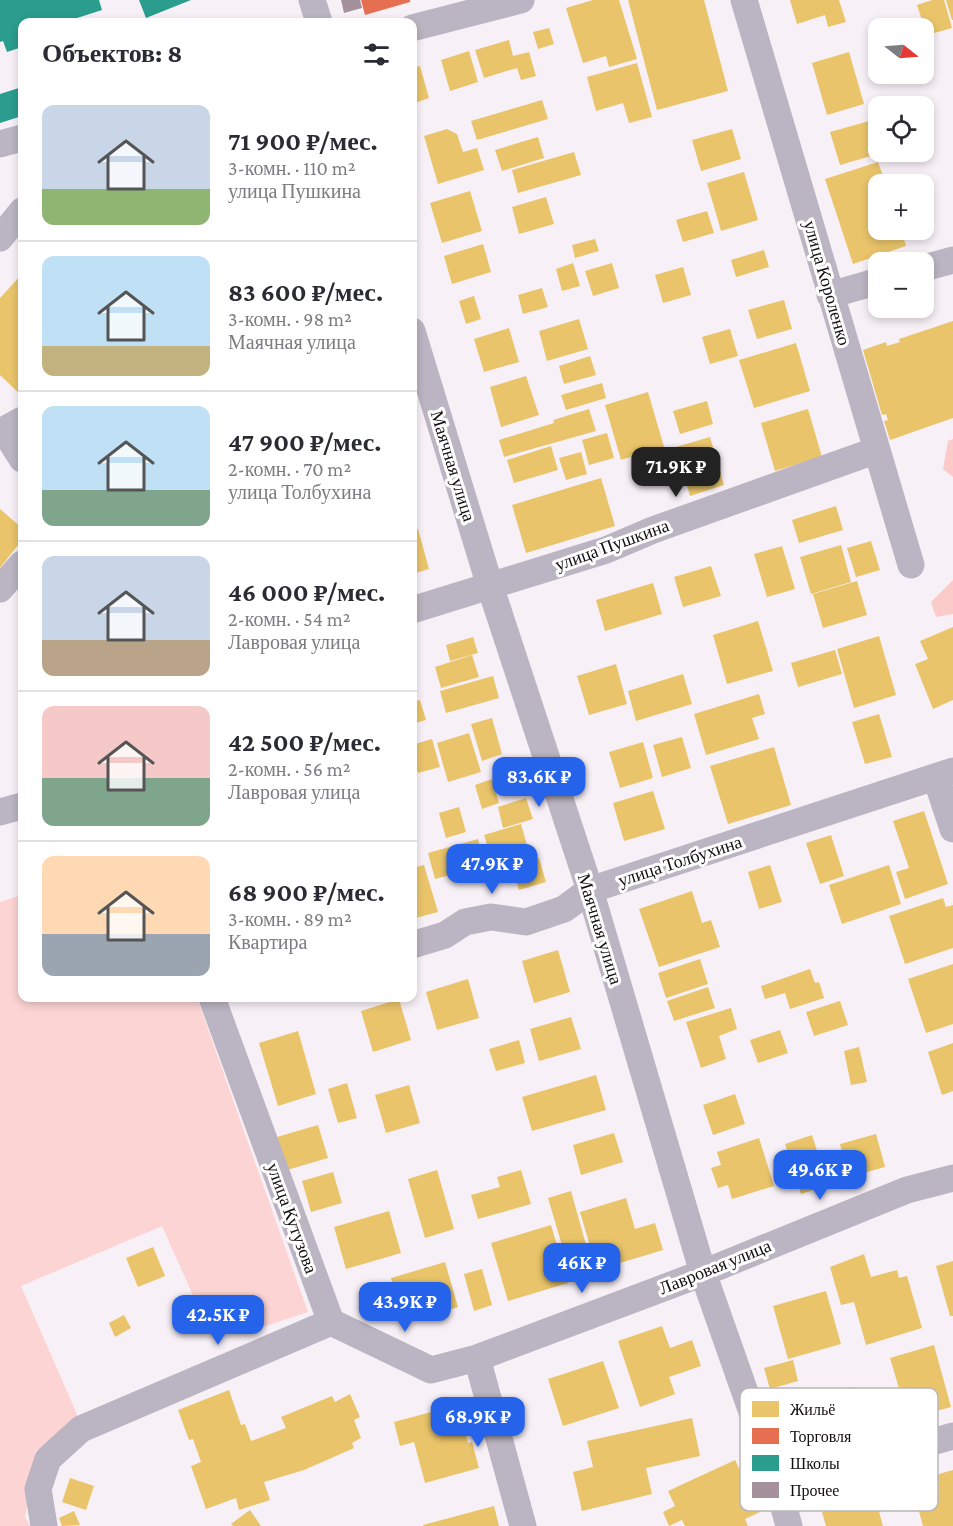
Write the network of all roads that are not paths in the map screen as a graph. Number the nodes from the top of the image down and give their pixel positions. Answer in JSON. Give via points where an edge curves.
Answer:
{"nodes":[{"id":1,"x":312,"y":0,"type":"edge"},
{"id":2,"x":520,"y":0,"type":"edge"},
{"id":3,"x":744,"y":0,"type":"edge"},
{"id":4,"x":318,"y":18,"type":"edge"},
{"id":5,"x":417,"y":27,"type":"edge"},
{"id":6,"x":18,"y":139,"type":"edge"},
{"id":7,"x":0,"y":144,"type":"edge"},
{"id":8,"x":18,"y":216,"type":"edge"},
{"id":9,"x":0,"y":238,"type":"edge"},
{"id":10,"x":953,"y":260,"type":"edge"},
{"id":11,"x":934,"y":265,"type":"edge"},
{"id":12,"x":868,"y":284,"type":"edge"},
{"id":13,"x":830,"y":295,"type":"junction"},
{"id":14,"x":417,"y":347,"type":"edge"},
{"id":15,"x":7,"y":426,"type":"edge"},
{"id":16,"x":18,"y":450,"type":"edge"},
{"id":17,"x":877,"y":450,"type":"junction"},
{"id":18,"x":911,"y":565,"type":"dead end"},
{"id":19,"x":18,"y":569,"type":"edge"},
{"id":20,"x":490,"y":586,"type":"junction"},
{"id":21,"x":0,"y":590,"type":"edge"},
{"id":22,"x":417,"y":608,"type":"edge"},
{"id":23,"x":945,"y":775,"type":"edge"},
{"id":24,"x":18,"y":807,"type":"edge"},
{"id":25,"x":0,"y":812,"type":"edge"},
{"id":26,"x":953,"y":829,"type":"edge"},
{"id":27,"x":590,"y":891,"type":"junction"},
{"id":28,"x":417,"y":943,"type":"edge"},
{"id":29,"x":213,"y":1002,"type":"edge"},
{"id":30,"x":953,"y":1178,"type":"edge"},
{"id":31,"x":702,"y":1273,"type":"junction"},
{"id":32,"x":331,"y":1322,"type":"junction"},
{"id":33,"x":477,"y":1358,"type":"junction"},
{"id":34,"x":743,"y":1388,"type":"edge"},
{"id":35,"x":953,"y":1436,"type":"edge"},
{"id":36,"x":938,"y":1440,"type":"edge"},
{"id":37,"x":785,"y":1511,"type":"edge"},
{"id":38,"x":44,"y":1526,"type":"edge"},
{"id":39,"x":523,"y":1526,"type":"edge"},
{"id":40,"x":789,"y":1526,"type":"edge"}],
"edges":[{"from":1,"to":4,"type":"street"},
{"from":2,"to":5,"type":"street"},
{"from":3,"to":13,"type":"street","name":"улица Короленко"},
{"from":6,"to":7,"type":"street"},
{"from":8,"to":9,"type":"street"},
{"from":10,"to":11,"type":"street"},
{"from":12,"to":13,"type":"street"},
{"from":13,"to":17,"type":"street","name":"улица Короленко"},
{"from":14,"to":20,"type":"street","name":"Маячная улица"},
{"from":15,"to":16,"type":"street"},
{"from":17,"to":18,"type":"street","name":"улица Короленко"},
{"from":17,"to":20,"type":"street","name":"улица Пушкина","via":[[606,550]]},
{"from":19,"to":21,"type":"street"},
{"from":20,"to":22,"type":"street","name":"улица Пушкина"},
{"from":20,"to":27,"type":"street","name":"Маячная улица"},
{"from":23,"to":26,"type":"street"},
{"from":23,"to":27,"type":"street","name":"улица Толбухина"},
{"from":24,"to":25,"type":"street"},
{"from":27,"to":28,"type":"street","name":"улица Толбухина","via":[[564,909],[526,922],[491,917],[465,922],[445,935]]},
{"from":27,"to":31,"type":"street","name":"Маячная улица"},
{"from":29,"to":32,"type":"street","name":"улица Кутузова"},
{"from":30,"to":31,"type":"street","name":"Лавровая улица","via":[[907,1190]]},
{"from":31,"to":33,"type":"street","name":"Лавровая улица"},
{"from":31,"to":34,"type":"street","name":"Маячная улица"},
{"from":32,"to":33,"type":"street","via":[[431,1370]]},
{"from":32,"to":38,"type":"street","via":[[81,1429],[48,1459],[38,1490]]},
{"from":33,"to":39,"type":"street"},
{"from":35,"to":36,"type":"street"},
{"from":37,"to":40,"type":"street","name":"Маячная улица"}]}
